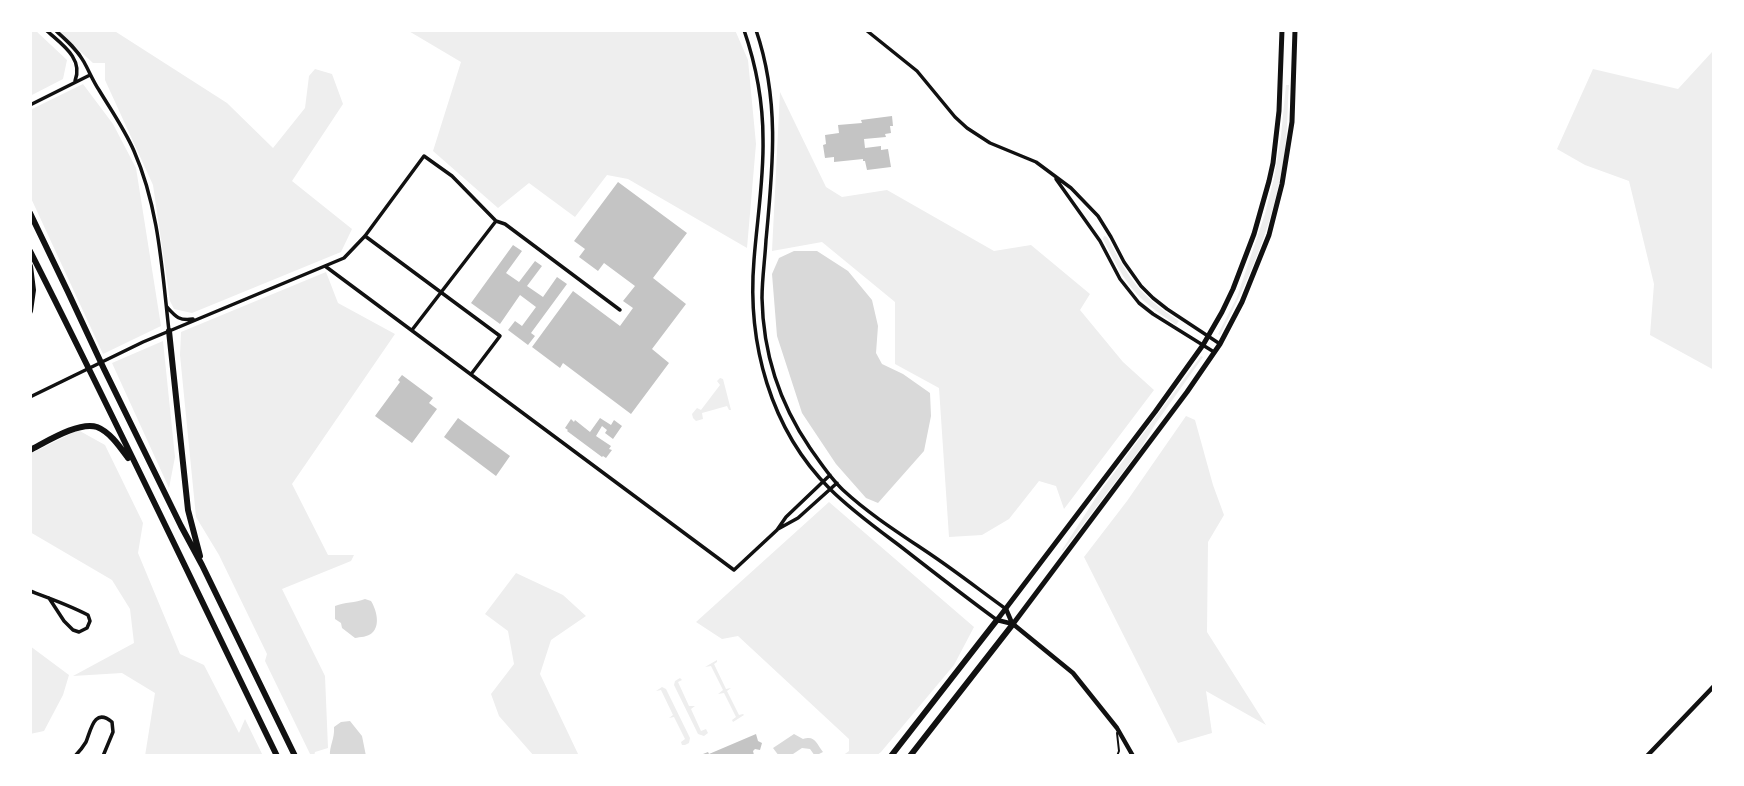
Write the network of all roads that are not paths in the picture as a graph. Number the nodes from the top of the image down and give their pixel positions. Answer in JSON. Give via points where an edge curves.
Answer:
{"nodes":[{"id":1,"x":46,"y":30,"type":"edge"},
{"id":2,"x":55,"y":30,"type":"edge"},
{"id":3,"x":744,"y":30,"type":"edge"},
{"id":4,"x":756,"y":30,"type":"edge"},
{"id":5,"x":866,"y":30,"type":"edge"},
{"id":6,"x":1282,"y":30,"type":"edge"},
{"id":7,"x":1295,"y":30,"type":"edge"},
{"id":8,"x":90,"y":75,"type":"junction"},
{"id":9,"x":74,"y":83,"type":"junction"},
{"id":10,"x":30,"y":105,"type":"edge"},
{"id":11,"x":1053,"y":174,"type":"junction"},
{"id":12,"x":30,"y":213,"type":"edge"},
{"id":13,"x":496,"y":221,"type":"junction"},
{"id":14,"x":365,"y":236,"type":"junction"},
{"id":15,"x":30,"y":251,"type":"edge"},
{"id":16,"x":326,"y":265,"type":"junction"},
{"id":17,"x":30,"y":267,"type":"edge"},
{"id":18,"x":440,"y":292,"type":"junction"},
{"id":19,"x":166,"y":306,"type":"junction"},
{"id":20,"x":620,"y":310,"type":"dead end"},
{"id":21,"x":30,"y":311,"type":"edge"},
{"id":22,"x":198,"y":318,"type":"junction"},
{"id":23,"x":412,"y":330,"type":"junction"},
{"id":24,"x":169,"y":331,"type":"junction"},
{"id":25,"x":1208,"y":336,"type":"junction"},
{"id":26,"x":1220,"y":344,"type":"junction"},
{"id":27,"x":1203,"y":345,"type":"junction"},
{"id":28,"x":1214,"y":352,"type":"junction"},
{"id":29,"x":472,"y":374,"type":"junction"},
{"id":30,"x":30,"y":397,"type":"edge"},
{"id":31,"x":30,"y":450,"type":"edge"},
{"id":32,"x":136,"y":468,"type":"junction"},
{"id":33,"x":830,"y":475,"type":"junction"},
{"id":34,"x":823,"y":482,"type":"junction"},
{"id":35,"x":836,"y":483,"type":"junction"},
{"id":36,"x":830,"y":489,"type":"junction"},
{"id":37,"x":776,"y":530,"type":"junction"},
{"id":38,"x":202,"y":565,"type":"junction"},
{"id":39,"x":30,"y":591,"type":"edge"},
{"id":40,"x":49,"y":598,"type":"junction"},
{"id":41,"x":1006,"y":609,"type":"junction"},
{"id":42,"x":997,"y":620,"type":"junction"},
{"id":43,"x":1013,"y":624,"type":"junction"},
{"id":44,"x":1714,"y":686,"type":"edge"},
{"id":45,"x":1117,"y":728,"type":"junction"},
{"id":46,"x":75,"y":756,"type":"edge"},
{"id":47,"x":103,"y":756,"type":"edge"},
{"id":48,"x":277,"y":756,"type":"edge"},
{"id":49,"x":295,"y":756,"type":"edge"},
{"id":50,"x":891,"y":756,"type":"edge"},
{"id":51,"x":910,"y":756,"type":"edge"},
{"id":52,"x":1117,"y":756,"type":"edge"},
{"id":53,"x":1133,"y":756,"type":"edge"},
{"id":54,"x":1647,"y":756,"type":"edge"}],
"edges":[{"from":1,"to":9,"type":"street","via":[[75,61]]},
{"from":2,"to":8,"type":"street","via":[[84,61]]},
{"from":3,"to":34,"type":"street","via":[[758,82],[764,139],[752,282],[756,344],[778,414]]},
{"from":4,"to":33,"type":"street","via":[[770,85],[774,129],[762,297],[766,340],[793,420]]},
{"from":5,"to":11,"type":"street","via":[[918,71],[967,128]]},
{"from":6,"to":25,"type":"main road","via":[[1279,111],[1269,181],[1244,262]]},
{"from":7,"to":26,"type":"main road","via":[[1292,122],[1280,194],[1258,264]]},
{"from":8,"to":9,"type":"street"},
{"from":8,"to":19,"type":"street","via":[[133,148],[144,177],[153,207]]},
{"from":9,"to":10,"type":"street"},
{"from":11,"to":25,"type":"street","via":[[1098,216],[1141,286]]},
{"from":11,"to":27,"type":"street","via":[[1133,297]]},
{"from":12,"to":38,"type":"highway"},
{"from":13,"to":14,"type":"street","via":[[452,176],[424,156]]},
{"from":13,"to":18,"type":"street"},
{"from":13,"to":20,"type":"street"},
{"from":14,"to":16,"type":"street","via":[[344,258]]},
{"from":14,"to":18,"type":"street"},
{"from":15,"to":32,"type":"highway"},
{"from":16,"to":22,"type":"street"},
{"from":16,"to":23,"type":"street"},
{"from":17,"to":21,"type":"highway"},
{"from":18,"to":23,"type":"street"},
{"from":18,"to":29,"type":"street","via":[[500,336]]},
{"from":19,"to":22,"type":"street","via":[[184,320]]},
{"from":19,"to":24,"type":"street"},
{"from":22,"to":24,"type":"street"},
{"from":23,"to":29,"type":"street"},
{"from":24,"to":30,"type":"street"},
{"from":24,"to":38,"type":"highway","via":[[188,510]]},
{"from":25,"to":26,"type":"street"},
{"from":25,"to":27,"type":"main road"},
{"from":26,"to":28,"type":"main road"},
{"from":27,"to":28,"type":"street"},
{"from":27,"to":41,"type":"main road"},
{"from":28,"to":43,"type":"main road"},
{"from":29,"to":37,"type":"street","via":[[734,570]]},
{"from":31,"to":32,"type":"highway","via":[[87,425],[105,432]]},
{"from":32,"to":48,"type":"highway"},
{"from":33,"to":34,"type":"street"},
{"from":33,"to":35,"type":"street"},
{"from":34,"to":36,"type":"street"},
{"from":34,"to":37,"type":"street"},
{"from":35,"to":36,"type":"street"},
{"from":35,"to":41,"type":"street"},
{"from":36,"to":37,"type":"street","via":[[798,518]]},
{"from":36,"to":42,"type":"street"},
{"from":38,"to":49,"type":"highway"},
{"from":39,"to":40,"type":"street"},
{"from":40,"to":40,"type":"street","via":[[73,630],[87,628],[88,615]]},
{"from":41,"to":42,"type":"main road"},
{"from":41,"to":43,"type":"street"},
{"from":42,"to":43,"type":"street"},
{"from":42,"to":50,"type":"highway"},
{"from":43,"to":45,"type":"street","via":[[1073,673]]},
{"from":43,"to":51,"type":"highway"},
{"from":44,"to":54,"type":"street"},
{"from":45,"to":52,"type":"lane"},
{"from":45,"to":53,"type":"street"},
{"from":46,"to":47,"type":"street","via":[[94,721],[108,718],[114,732]]}]}
